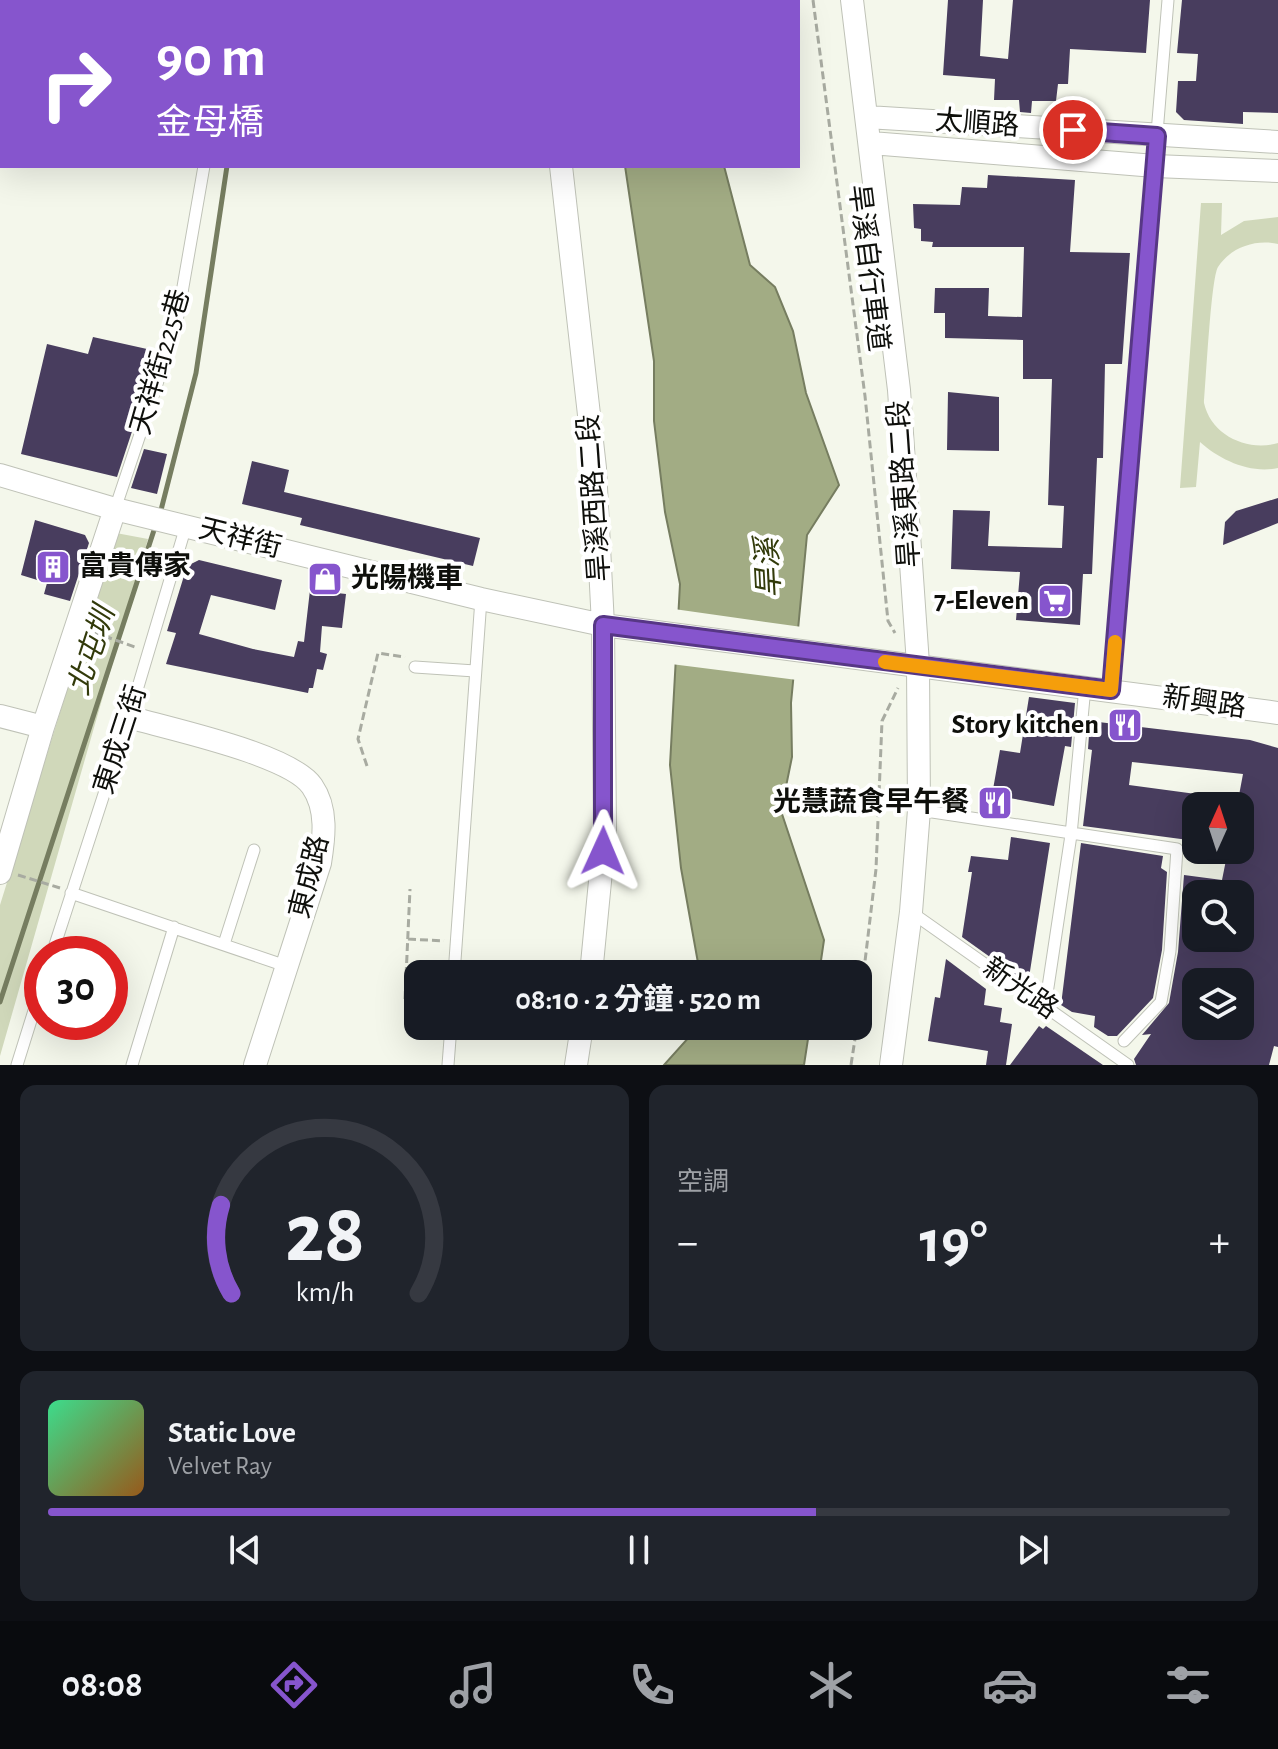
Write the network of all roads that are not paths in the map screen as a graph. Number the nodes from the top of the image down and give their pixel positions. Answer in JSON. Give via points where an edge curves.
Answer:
{"nodes":[{"id":1,"x":852,"y":0,"type":"edge"},
{"id":2,"x":1168,"y":0,"type":"edge"},
{"id":3,"x":867,"y":117,"type":"junction"},
{"id":4,"x":1157,"y":136,"type":"junction"},
{"id":5,"x":1278,"y":142,"type":"edge"},
{"id":6,"x":871,"y":143,"type":"junction"},
{"id":7,"x":1155,"y":166,"type":"junction"},
{"id":8,"x":204,"y":168,"type":"edge"},
{"id":9,"x":561,"y":168,"type":"edge"},
{"id":10,"x":1278,"y":171,"type":"edge"},
{"id":11,"x":0,"y":475,"type":"edge"},
{"id":12,"x":115,"y":509,"type":"junction"},
{"id":13,"x":186,"y":526,"type":"junction"},
{"id":14,"x":481,"y":599,"type":"junction"},
{"id":15,"x":603,"y":625,"type":"junction"},
{"id":16,"x":892,"y":662,"type":"joint"},
{"id":17,"x":918,"y":664,"type":"junction"},
{"id":18,"x":415,"y":667,"type":"road end"},
{"id":19,"x":475,"y":671,"type":"junction"},
{"id":20,"x":1085,"y":687,"type":"junction"},
{"id":21,"x":1111,"y":690,"type":"junction"},
{"id":22,"x":1278,"y":713,"type":"edge"},
{"id":23,"x":0,"y":716,"type":"edge"},
{"id":24,"x":129,"y":717,"type":"junction"},
{"id":25,"x":43,"y":727,"type":"junction"},
{"id":26,"x":919,"y":810,"type":"junction"},
{"id":27,"x":1071,"y":835,"type":"junction"},
{"id":28,"x":254,"y":850,"type":"dead end"},
{"id":29,"x":6,"y":872,"type":"edge"},
{"id":30,"x":71,"y":893,"type":"junction"},
{"id":31,"x":911,"y":912,"type":"junction"},
{"id":32,"x":174,"y":927,"type":"junction"},
{"id":33,"x":58,"y":936,"type":"edge"},
{"id":34,"x":224,"y":944,"type":"junction"},
{"id":35,"x":455,"y":960,"type":"edge"},
{"id":36,"x":592,"y":960,"type":"edge"},
{"id":37,"x":286,"y":966,"type":"junction"},
{"id":38,"x":1045,"y":1007,"type":"junction"},
{"id":39,"x":25,"y":1040,"type":"edge"},
{"id":40,"x":450,"y":1040,"type":"edge"},
{"id":41,"x":580,"y":1040,"type":"edge"},
{"id":42,"x":1124,"y":1041,"type":"dead end"},
{"id":43,"x":17,"y":1065,"type":"edge"},
{"id":44,"x":132,"y":1065,"type":"edge"},
{"id":45,"x":255,"y":1065,"type":"edge"},
{"id":46,"x":448,"y":1065,"type":"edge"},
{"id":47,"x":576,"y":1065,"type":"edge"},
{"id":48,"x":891,"y":1065,"type":"edge"},
{"id":49,"x":1128,"y":1065,"type":"edge"}],
"edges":[{"from":1,"to":3,"type":"street","name":"旱溪東路二段"},
{"from":2,"to":4,"type":"lane"},
{"from":3,"to":4,"type":"street","name":"太順路"},
{"from":3,"to":6,"type":"street","name":"旱溪東路二段"},
{"from":4,"to":5,"type":"street","name":"太順路"},
{"from":4,"to":7,"type":"lane"},
{"from":6,"to":7,"type":"street","name":"太順路"},
{"from":6,"to":17,"type":"street","name":"旱溪東路二段","via":[[899,390]]},
{"from":7,"to":10,"type":"street","name":"太順路"},
{"from":7,"to":21,"type":"lane"},
{"from":8,"to":12,"type":"lane","name":"天祥街225巷","via":[[176,327]]},
{"from":9,"to":15,"type":"street","name":"旱溪西路二段","via":[[595,468]]},
{"from":11,"to":12,"type":"street","name":"天祥街"},
{"from":12,"to":13,"type":"street","name":"天祥街"},
{"from":12,"to":25,"type":"street"},
{"from":13,"to":14,"type":"street","name":"天祥街"},
{"from":13,"to":24,"type":"lane","name":"東成三街"},
{"from":14,"to":15,"type":"street","name":"天祥街"},
{"from":14,"to":19,"type":"lane"},
{"from":15,"to":16,"type":"street","name":"天祥街"},
{"from":15,"to":36,"type":"street","name":"旱溪西路二段","via":[[605,830]]},
{"from":16,"to":17,"type":"street","name":"新興路"},
{"from":17,"to":20,"type":"street","name":"新興路"},
{"from":17,"to":26,"type":"street","name":"旱溪東路二段"},
{"from":18,"to":19,"type":"lane"},
{"from":19,"to":35,"type":"lane"},
{"from":20,"to":21,"type":"street","name":"新興路"},
{"from":20,"to":27,"type":"lane"},
{"from":21,"to":22,"type":"street","name":"新興路"},
{"from":23,"to":25,"type":"street"},
{"from":24,"to":30,"type":"lane","name":"東成三街"},
{"from":24,"to":37,"type":"street","name":"東成路","via":[[275,760],[312,786],[325,834]]},
{"from":25,"to":29,"type":"street"},
{"from":26,"to":27,"type":"lane"},
{"from":26,"to":31,"type":"street","name":"旱溪東路二段"},
{"from":27,"to":38,"type":"lane"},
{"from":27,"to":42,"type":"lane","via":[[1177,849],[1161,1002]]},
{"from":28,"to":34,"type":"lane"},
{"from":30,"to":32,"type":"lane"},
{"from":30,"to":33,"type":"lane","name":"東成三街"},
{"from":31,"to":38,"type":"lane","name":"新光路"},
{"from":31,"to":48,"type":"street","name":"旱溪東路二段"},
{"from":32,"to":34,"type":"lane"},
{"from":32,"to":44,"type":"lane"},
{"from":34,"to":37,"type":"lane"},
{"from":37,"to":45,"type":"street","name":"東成路"},
{"from":38,"to":49,"type":"lane","name":"新光路"},
{"from":39,"to":43,"type":"lane"},
{"from":40,"to":46,"type":"lane"},
{"from":41,"to":47,"type":"street"}]}
